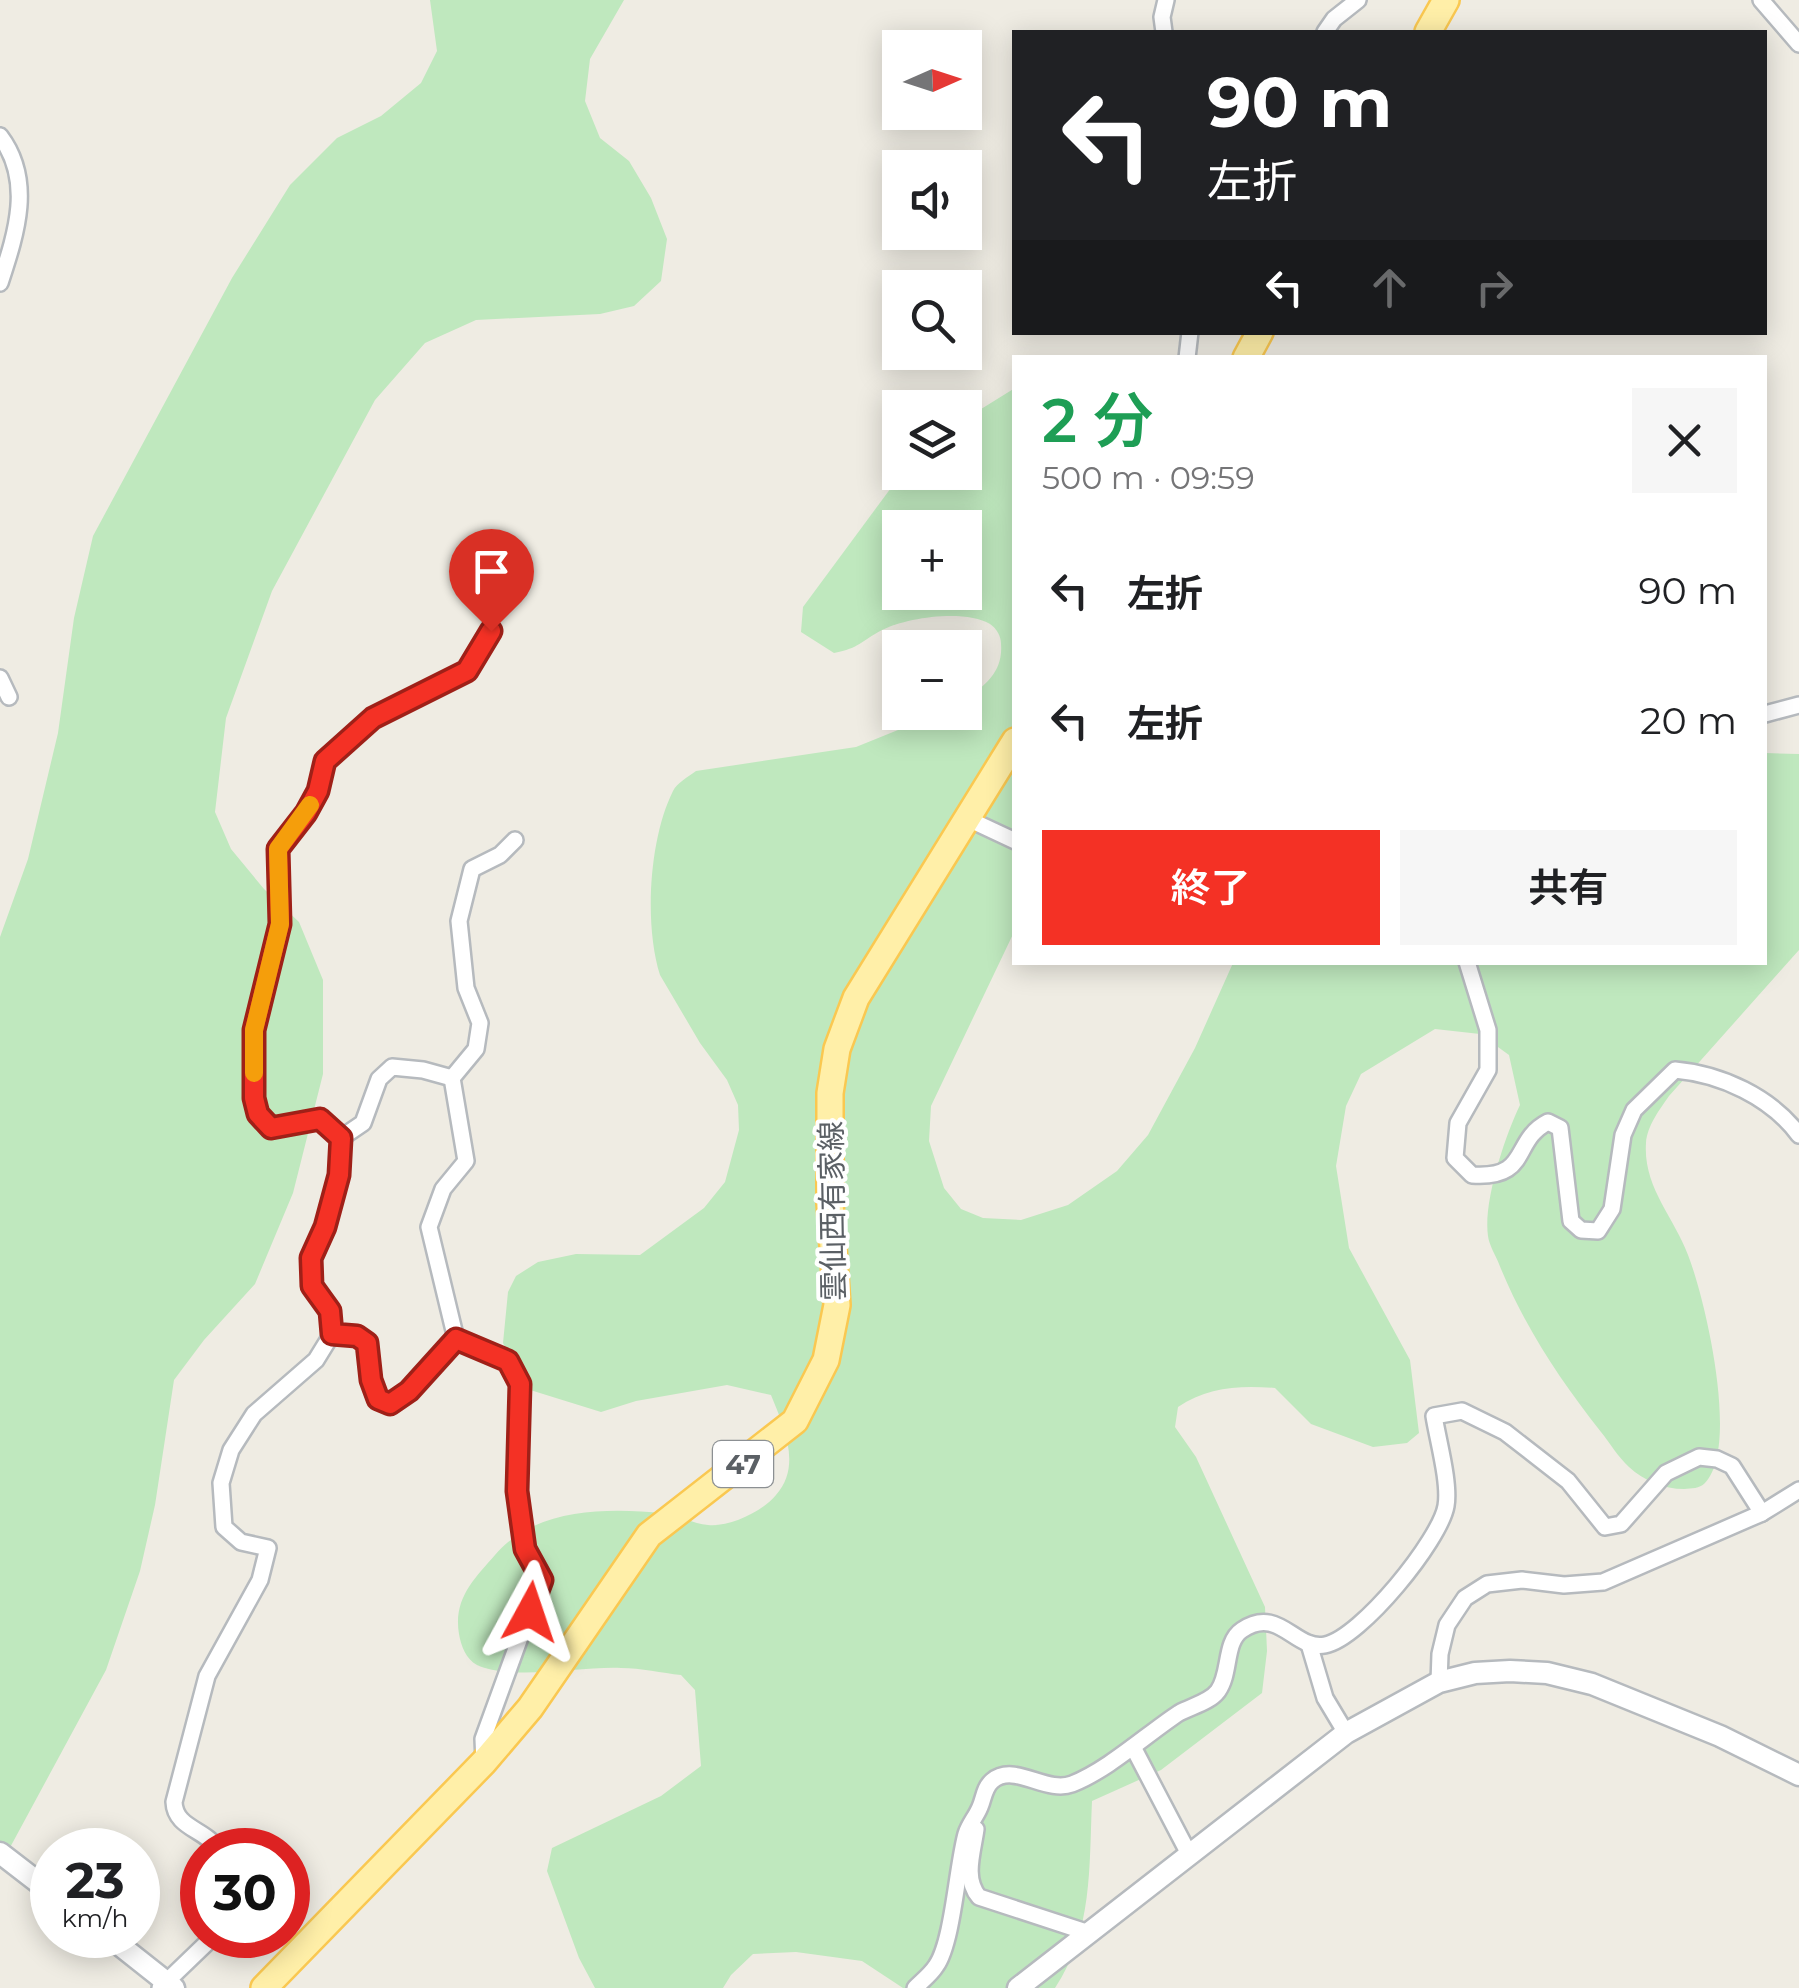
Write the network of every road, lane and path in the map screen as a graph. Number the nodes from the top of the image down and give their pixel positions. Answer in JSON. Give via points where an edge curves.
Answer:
{"nodes":[{"id":1,"x":1166,"y":0,"type":"edge"},
{"id":2,"x":1358,"y":0,"type":"edge"},
{"id":3,"x":1446,"y":0,"type":"edge"},
{"id":4,"x":1761,"y":0,"type":"edge"},
{"id":5,"x":1164,"y":30,"type":"edge"},
{"id":6,"x":1326,"y":30,"type":"edge"},
{"id":7,"x":1429,"y":30,"type":"edge"},
{"id":8,"x":1799,"y":44,"type":"edge"},
{"id":9,"x":0,"y":136,"type":"edge"},
{"id":10,"x":0,"y":284,"type":"edge"},
{"id":11,"x":491,"y":631,"type":"dead end"},
{"id":12,"x":0,"y":678,"type":"edge"},
{"id":13,"x":9,"y":696,"type":"dead end"},
{"id":14,"x":1799,"y":705,"type":"edge"},
{"id":15,"x":1767,"y":713,"type":"edge"},
{"id":16,"x":1012,"y":746,"type":"edge"},
{"id":17,"x":966,"y":818,"type":"junction"},
{"id":18,"x":515,"y":840,"type":"dead end"},
{"id":19,"x":1012,"y":840,"type":"edge"},
{"id":20,"x":1467,"y":965,"type":"edge"},
{"id":21,"x":452,"y":1078,"type":"junction"},
{"id":22,"x":1799,"y":1135,"type":"edge"},
{"id":23,"x":341,"y":1138,"type":"junction"},
{"id":24,"x":332,"y":1334,"type":"junction"},
{"id":25,"x":456,"y":1339,"type":"junction"},
{"id":26,"x":1799,"y":1490,"type":"edge"},
{"id":27,"x":1762,"y":1513,"type":"junction"},
{"id":28,"x":1309,"y":1644,"type":"junction"},
{"id":29,"x":1439,"y":1682,"type":"junction"},
{"id":30,"x":1346,"y":1733,"type":"junction"},
{"id":31,"x":1133,"y":1746,"type":"junction"},
{"id":32,"x":484,"y":1762,"type":"junction"},
{"id":33,"x":1799,"y":1775,"type":"edge"},
{"id":34,"x":980,"y":1810,"type":"junction"},
{"id":35,"x":193,"y":1828,"type":"edge"},
{"id":36,"x":0,"y":1853,"type":"edge"},
{"id":37,"x":1188,"y":1854,"type":"junction"},
{"id":38,"x":30,"y":1876,"type":"edge"},
{"id":39,"x":1089,"y":1933,"type":"junction"},
{"id":40,"x":135,"y":1958,"type":"edge"},
{"id":41,"x":191,"y":1958,"type":"edge"},
{"id":42,"x":164,"y":1982,"type":"edge"},
{"id":43,"x":264,"y":1988,"type":"edge"},
{"id":44,"x":915,"y":1988,"type":"edge"},
{"id":45,"x":1018,"y":1988,"type":"edge"}],
"edges":[{"from":1,"to":5,"type":"street"},
{"from":2,"to":6,"type":"street"},
{"from":3,"to":7,"type":"main road"},
{"from":4,"to":8,"type":"street"},
{"from":9,"to":10,"type":"street","via":[[19,178],[19,214]]},
{"from":11,"to":23,"type":"street","via":[[467,671],[373,718],[325,761],[318,791],[278,849],[280,924],[254,1030],[254,1098],[271,1128],[320,1119]]},
{"from":12,"to":13,"type":"street"},
{"from":14,"to":15,"type":"street"},
{"from":16,"to":17,"type":"main road","name":"雲仙西有家線","number":"47"},
{"from":17,"to":19,"type":"street"},
{"from":17,"to":32,"type":"main road","name":"雲仙西有家線","number":"47","via":[[856,998],[837,1049],[830,1111],[837,1305],[826,1360],[794,1421],[649,1535],[530,1708]]},
{"from":18,"to":21,"type":"street","via":[[472,869],[458,921],[466,988],[480,1022],[476,1049]]},
{"from":20,"to":22,"type":"street","via":[[1488,1030],[1488,1070],[1458,1123],[1455,1158],[1472,1175],[1496,1177],[1515,1165],[1536,1128],[1548,1122],[1560,1128],[1571,1221],[1598,1232],[1612,1210],[1623,1135],[1634,1110],[1675,1070],[1704,1073],[1759,1098]]},
{"from":21,"to":23,"type":"street","via":[[392,1068],[379,1078],[364,1123]]},
{"from":21,"to":25,"type":"street","via":[[466,1161],[443,1189],[428,1227]]},
{"from":23,"to":24,"type":"street","via":[[339,1175],[311,1258],[312,1286],[330,1311]]},
{"from":24,"to":25,"type":"street","via":[[367,1343],[378,1399],[390,1404]]},
{"from":24,"to":35,"type":"street","via":[[316,1360],[254,1414],[231,1450],[221,1483],[224,1527],[241,1542],[268,1548],[260,1580],[207,1676],[174,1802],[180,1821]]},
{"from":25,"to":32,"type":"street","via":[[508,1361],[520,1384],[517,1491],[525,1549],[542,1580],[483,1739]]},
{"from":26,"to":27,"type":"street"},
{"from":27,"to":28,"type":"street","via":[[1732,1466],[1699,1457],[1666,1473],[1621,1524],[1604,1526],[1568,1480],[1506,1432],[1462,1411],[1444,1412],[1434,1416],[1447,1502],[1440,1528],[1375,1612],[1339,1640]]},
{"from":27,"to":29,"type":"street","via":[[1603,1582],[1487,1584],[1464,1598],[1447,1625]]},
{"from":28,"to":30,"type":"street","via":[[1320,1686]]},
{"from":28,"to":31,"type":"street","via":[[1282,1627],[1252,1624],[1237,1633],[1215,1696]]},
{"from":29,"to":30,"type":"street"},
{"from":29,"to":33,"type":"street","via":[[1510,1671],[1592,1684]]},
{"from":30,"to":37,"type":"street"},
{"from":31,"to":34,"type":"street","via":[[1071,1784],[1000,1775],[988,1785]]},
{"from":31,"to":37,"type":"street"},
{"from":32,"to":43,"type":"main road","name":"雲仙西有家線","number":"47"},
{"from":34,"to":39,"type":"street","via":[[973,1890]]},
{"from":34,"to":44,"type":"street","via":[[967,1828],[938,1964]]},
{"from":36,"to":38,"type":"street"},
{"from":37,"to":39,"type":"street"},
{"from":39,"to":45,"type":"street"},
{"from":40,"to":42,"type":"street"},
{"from":41,"to":42,"type":"street"}]}
